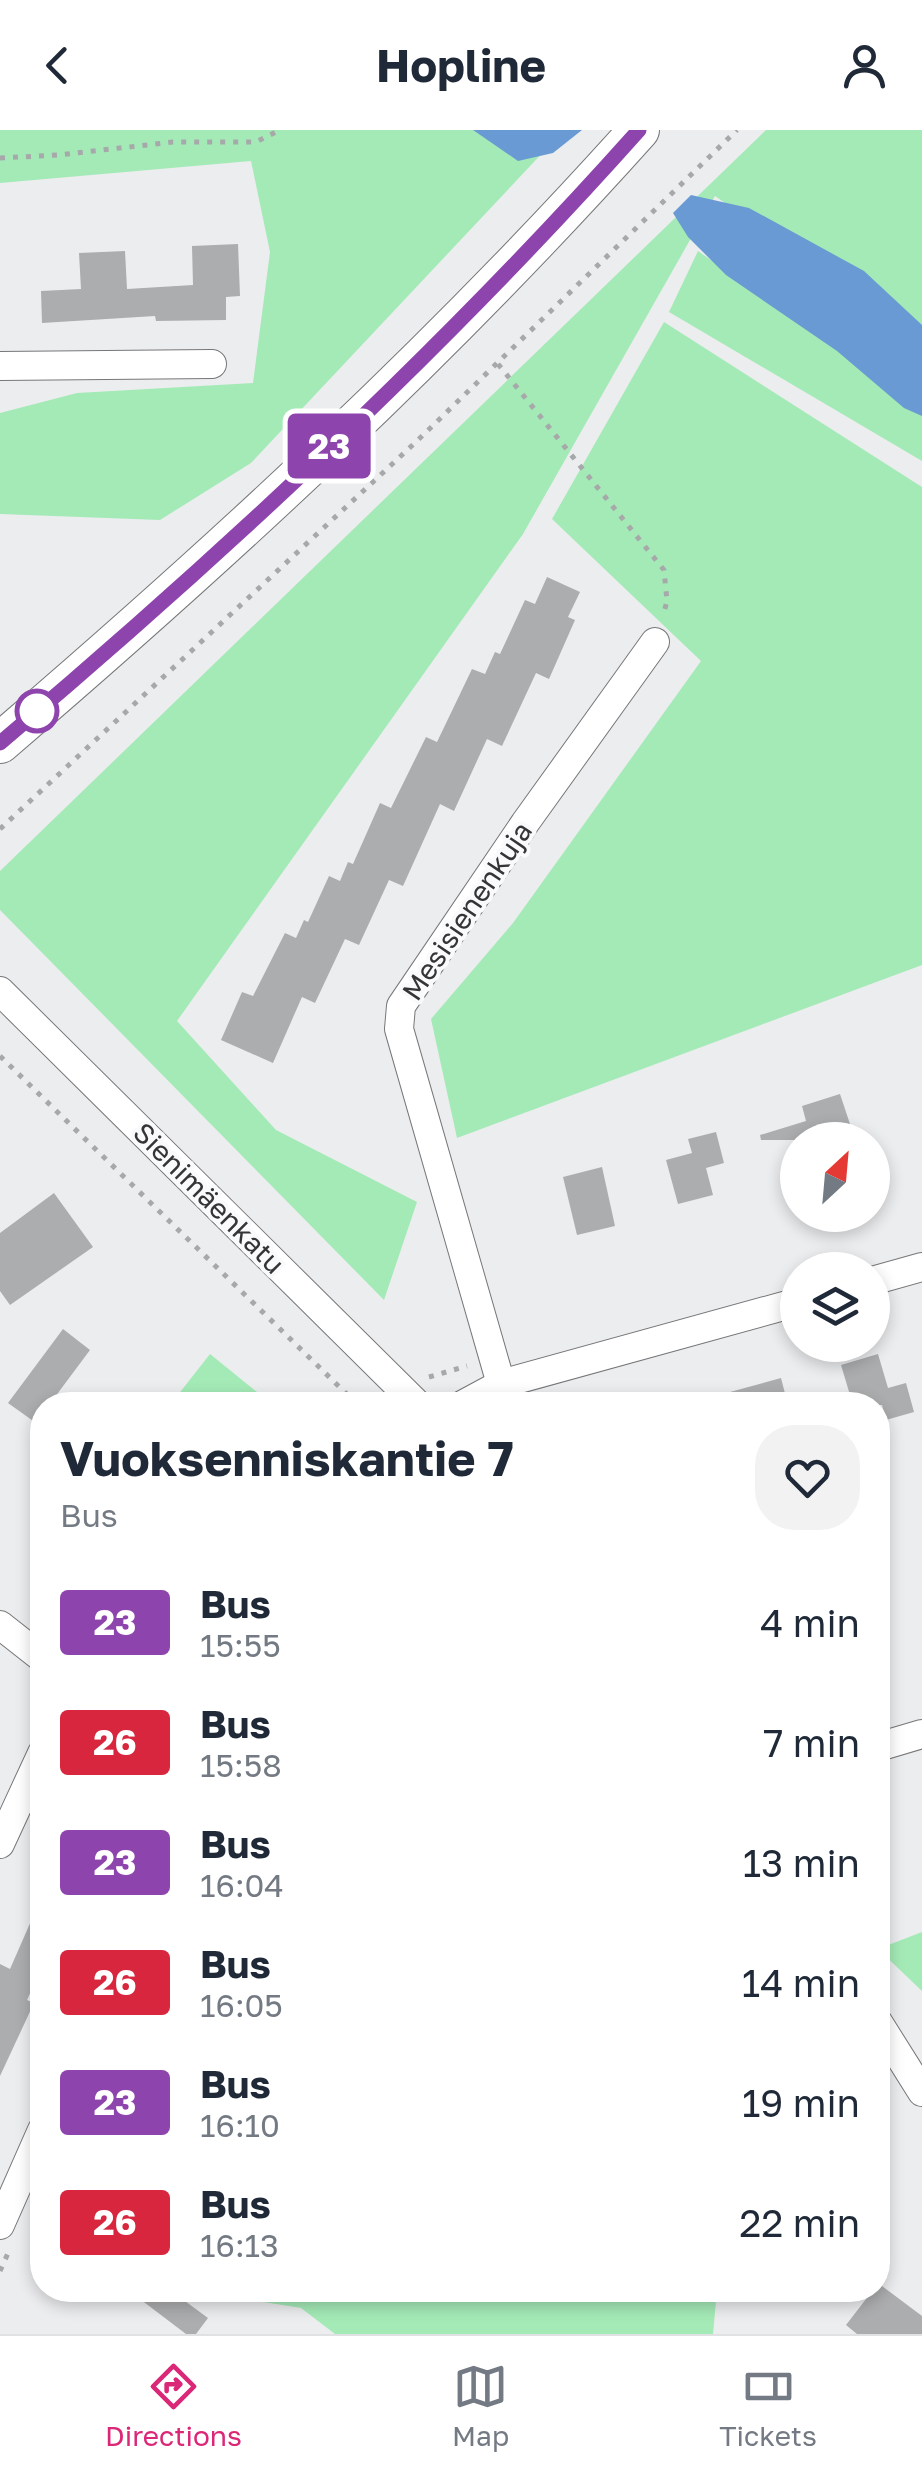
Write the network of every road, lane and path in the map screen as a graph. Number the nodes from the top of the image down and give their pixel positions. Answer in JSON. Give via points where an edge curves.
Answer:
{"nodes":[{"id":1,"x":280,"y":130,"type":"edge"},
{"id":2,"x":639,"y":130,"type":"edge"},
{"id":3,"x":737,"y":130,"type":"edge"},
{"id":4,"x":0,"y":158,"type":"edge"},
{"id":5,"x":212,"y":364,"type":"dead end"},
{"id":6,"x":498,"y":364,"type":"junction"},
{"id":7,"x":0,"y":366,"type":"edge"},
{"id":8,"x":655,"y":642,"type":"joint"},
{"id":9,"x":0,"y":743,"type":"edge"},
{"id":10,"x":0,"y":829,"type":"edge"},
{"id":11,"x":0,"y":991,"type":"edge"},
{"id":12,"x":0,"y":1056,"type":"edge"},
{"id":13,"x":922,"y":1266,"type":"edge"},
{"id":14,"x":890,"y":1276,"type":"edge"},
{"id":15,"x":780,"y":1306,"type":"edge"},
{"id":16,"x":497,"y":1371,"type":"junction"},
{"id":17,"x":345,"y":1392,"type":"edge"},
{"id":18,"x":405,"y":1392,"type":"edge"},
{"id":19,"x":418,"y":1392,"type":"edge"},
{"id":20,"x":475,"y":1392,"type":"edge"},
{"id":21,"x":0,"y":1625,"type":"edge"},
{"id":22,"x":30,"y":1649,"type":"edge"},
{"id":23,"x":922,"y":1734,"type":"edge"},
{"id":24,"x":890,"y":1743,"type":"edge"},
{"id":25,"x":30,"y":1778,"type":"edge"},
{"id":26,"x":0,"y":1844,"type":"edge"},
{"id":27,"x":890,"y":2034,"type":"edge"},
{"id":28,"x":910,"y":2053,"type":"edge"},
{"id":29,"x":922,"y":2092,"type":"edge"},
{"id":30,"x":30,"y":2157,"type":"edge"},
{"id":31,"x":0,"y":2226,"type":"edge"}],
"edges":[{"from":1,"to":4,"type":"path","via":[[256,142],[172,142]]},
{"from":2,"to":9,"type":"street","via":[[437,342],[245,528]]},
{"from":3,"to":6,"type":"path"},
{"from":5,"to":7,"type":"street"},
{"from":6,"to":8,"type":"path","via":[[664,570],[667,601]]},
{"from":6,"to":10,"type":"path"},
{"from":8,"to":16,"type":"street","name":"Mesisienenkuja","via":[[401,1006],[399,1029]]},
{"from":11,"to":18,"type":"street","name":"Sienimäenkatu"},
{"from":12,"to":17,"type":"path"},
{"from":13,"to":14,"type":"street"},
{"from":15,"to":16,"type":"street"},
{"from":16,"to":19,"type":"path","via":[[430,1377]]},
{"from":16,"to":20,"type":"street"},
{"from":21,"to":22,"type":"street"},
{"from":23,"to":24,"type":"street"},
{"from":25,"to":26,"type":"street"},
{"from":27,"to":28,"type":"street"},
{"from":28,"to":29,"type":"street"},
{"from":30,"to":31,"type":"street"}]}
